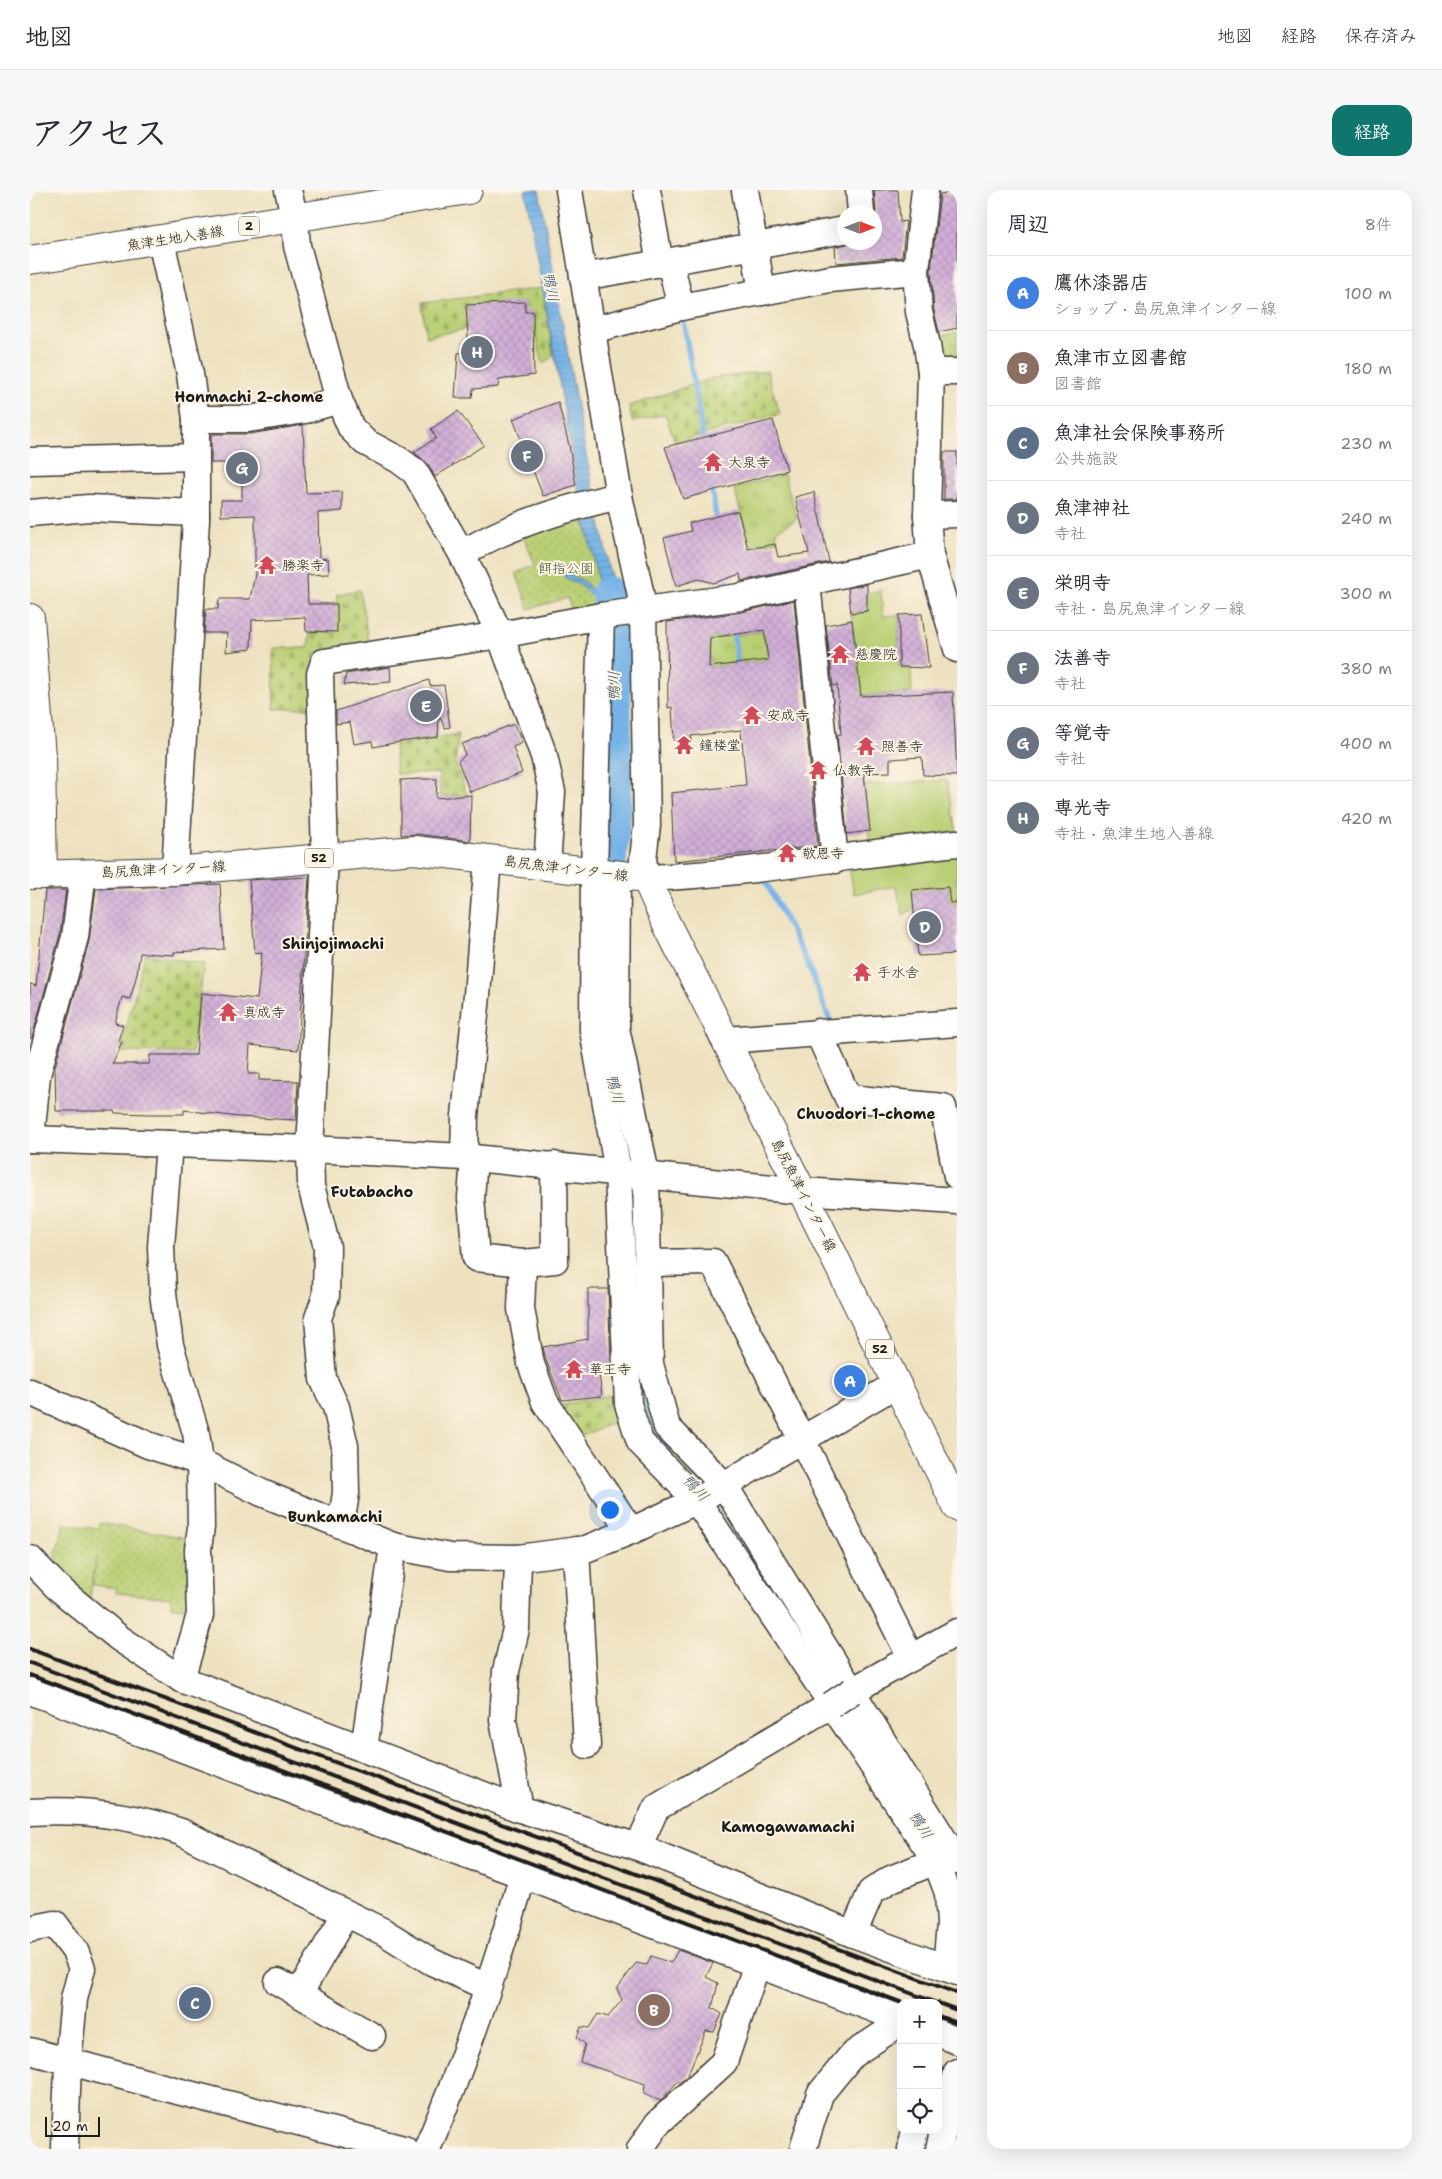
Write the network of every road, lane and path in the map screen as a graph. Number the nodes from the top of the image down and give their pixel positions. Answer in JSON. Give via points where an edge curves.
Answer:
{"nodes":[{"id":1,"x":288,"y":190,"type":"edge"},
{"id":2,"x":468,"y":190,"type":"edge"},
{"id":3,"x":569,"y":190,"type":"edge"},
{"id":4,"x":647,"y":190,"type":"edge"},
{"id":5,"x":745,"y":190,"type":"edge"},
{"id":6,"x":859,"y":190,"type":"edge"},
{"id":7,"x":925,"y":190,"type":"edge"},
{"id":8,"x":860,"y":205,"type":"edge"},
{"id":9,"x":295,"y":219,"type":"junction"},
{"id":10,"x":837,"y":231,"type":"edge"},
{"id":11,"x":161,"y":240,"type":"junction"},
{"id":12,"x":755,"y":245,"type":"junction"},
{"id":13,"x":30,"y":260,"type":"edge"},
{"id":14,"x":665,"y":263,"type":"junction"},
{"id":15,"x":916,"y":271,"type":"junction"},
{"id":16,"x":583,"y":277,"type":"junction"},
{"id":17,"x":762,"y":292,"type":"junction"},
{"id":18,"x":681,"y":307,"type":"junction"},
{"id":19,"x":592,"y":330,"type":"junction"},
{"id":20,"x":931,"y":372,"type":"junction"},
{"id":21,"x":957,"y":372,"type":"edge"},
{"id":22,"x":339,"y":400,"type":"junction"},
{"id":23,"x":196,"y":419,"type":"junction"},
{"id":24,"x":195,"y":457,"type":"junction"},
{"id":25,"x":30,"y":462,"type":"edge"},
{"id":26,"x":598,"y":500,"type":"junction"},
{"id":27,"x":30,"y":513,"type":"edge"},
{"id":28,"x":196,"y":513,"type":"junction"},
{"id":29,"x":957,"y":514,"type":"edge"},
{"id":30,"x":927,"y":515,"type":"junction"},
{"id":31,"x":462,"y":554,"type":"junction"},
{"id":32,"x":930,"y":555,"type":"junction"},
{"id":33,"x":808,"y":582,"type":"junction"},
{"id":34,"x":622,"y":614,"type":"junction"},
{"id":35,"x":30,"y":619,"type":"edge"},
{"id":36,"x":500,"y":636,"type":"junction"},
{"id":37,"x":957,"y":649,"type":"edge"},
{"id":38,"x":957,"y":843,"type":"edge"},
{"id":39,"x":325,"y":857,"type":"junction"},
{"id":40,"x":488,"y":859,"type":"junction"},
{"id":41,"x":835,"y":860,"type":"junction"},
{"id":42,"x":547,"y":866,"type":"junction"},
{"id":43,"x":175,"y":871,"type":"junction"},
{"id":44,"x":83,"y":874,"type":"junction"},
{"id":45,"x":606,"y":874,"type":"junction"},
{"id":46,"x":36,"y":875,"type":"edge"},
{"id":47,"x":646,"y":878,"type":"junction"},
{"id":48,"x":957,"y":1023,"type":"edge"},
{"id":49,"x":818,"y":1032,"type":"junction"},
{"id":50,"x":725,"y":1040,"type":"junction"},
{"id":51,"x":31,"y":1139,"type":"edge"},
{"id":52,"x":169,"y":1144,"type":"junction"},
{"id":53,"x":310,"y":1149,"type":"junction"},
{"id":54,"x":469,"y":1157,"type":"junction"},
{"id":55,"x":554,"y":1166,"type":"junction"},
{"id":56,"x":634,"y":1173,"type":"junction"},
{"id":57,"x":957,"y":1176,"type":"edge"},
{"id":58,"x":802,"y":1191,"type":"junction"},
{"id":59,"x":957,"y":1201,"type":"edge"},
{"id":60,"x":523,"y":1263,"type":"junction"},
{"id":61,"x":648,"y":1263,"type":"junction"},
{"id":62,"x":897,"y":1384,"type":"junction"},
{"id":63,"x":30,"y":1392,"type":"edge"},
{"id":64,"x":801,"y":1440,"type":"junction"},
{"id":65,"x":200,"y":1462,"type":"junction"},
{"id":66,"x":710,"y":1493,"type":"junction"},
{"id":67,"x":955,"y":1498,"type":"edge"},
{"id":68,"x":342,"y":1525,"type":"junction"},
{"id":69,"x":631,"y":1531,"type":"junction"},
{"id":70,"x":393,"y":1546,"type":"junction"},
{"id":71,"x":576,"y":1550,"type":"junction"},
{"id":72,"x":518,"y":1558,"type":"junction"},
{"id":73,"x":30,"y":1559,"type":"edge"},
{"id":74,"x":957,"y":1632,"type":"edge"},
{"id":75,"x":911,"y":1658,"type":"junction"},
{"id":76,"x":181,"y":1679,"type":"junction"},
{"id":77,"x":30,"y":1692,"type":"edge"},
{"id":78,"x":587,"y":1744,"type":"dead end"},
{"id":79,"x":364,"y":1749,"type":"junction"},
{"id":80,"x":520,"y":1809,"type":"junction"},
{"id":81,"x":30,"y":1812,"type":"edge"},
{"id":82,"x":638,"y":1848,"type":"junction"},
{"id":83,"x":950,"y":1856,"type":"edge"},
{"id":84,"x":523,"y":1875,"type":"junction"},
{"id":85,"x":346,"y":1913,"type":"junction"},
{"id":86,"x":30,"y":1929,"type":"edge"},
{"id":87,"x":853,"y":1934,"type":"junction"},
{"id":88,"x":757,"y":1964,"type":"junction"},
{"id":89,"x":951,"y":1970,"type":"edge"},
{"id":90,"x":487,"y":1987,"type":"junction"},
{"id":91,"x":897,"y":2018,"type":"edge"},
{"id":92,"x":897,"y":2019,"type":"edge"},
{"id":93,"x":942,"y":2035,"type":"edge"},
{"id":94,"x":372,"y":2036,"type":"dead end"},
{"id":95,"x":957,"y":2041,"type":"edge"},
{"id":96,"x":30,"y":2051,"type":"edge"},
{"id":97,"x":68,"y":2062,"type":"junction"},
{"id":98,"x":957,"y":2072,"type":"edge"},
{"id":99,"x":915,"y":2134,"type":"edge"},
{"id":100,"x":65,"y":2149,"type":"edge"},
{"id":101,"x":404,"y":2149,"type":"edge"},
{"id":102,"x":428,"y":2149,"type":"edge"},
{"id":103,"x":640,"y":2149,"type":"edge"},
{"id":104,"x":803,"y":2149,"type":"edge"},
{"id":105,"x":911,"y":2149,"type":"edge"},
{"id":106,"x":939,"y":2149,"type":"edge"}],
"edges":[{"from":1,"to":9,"type":"street"},
{"from":2,"to":9,"type":"main road","name":"魚津生地入善線","number":"2"},
{"from":3,"to":16,"type":"street"},
{"from":4,"to":14,"type":"street"},
{"from":5,"to":12,"type":"street"},
{"from":6,"to":8,"type":"street"},
{"from":7,"to":15,"type":"street"},
{"from":9,"to":11,"type":"main road","name":"魚津生地入善線","number":"2"},
{"from":9,"to":22,"type":"street","via":[[297,246]]},
{"from":10,"to":12,"type":"street"},
{"from":11,"to":13,"type":"main road","name":"魚津生地入善線","number":"2"},
{"from":11,"to":23,"type":"street","via":[[190,374]]},
{"from":12,"to":14,"type":"street"},
{"from":12,"to":17,"type":"street"},
{"from":14,"to":16,"type":"street"},
{"from":14,"to":18,"type":"street"},
{"from":15,"to":17,"type":"street","via":[[830,279]]},
{"from":15,"to":20,"type":"street","via":[[919,312]]},
{"from":16,"to":19,"type":"street"},
{"from":17,"to":18,"type":"street"},
{"from":18,"to":19,"type":"street"},
{"from":19,"to":26,"type":"street"},
{"from":20,"to":21,"type":"street"},
{"from":20,"to":30,"type":"street"},
{"from":22,"to":23,"type":"street","via":[[305,410],[248,419]]},
{"from":22,"to":31,"type":"street","via":[[351,428],[365,442],[400,460],[415,472]]},
{"from":23,"to":24,"type":"street"},
{"from":24,"to":25,"type":"street"},
{"from":24,"to":28,"type":"street"},
{"from":26,"to":31,"type":"street","via":[[547,516],[476,545]]},
{"from":26,"to":34,"type":"street"},
{"from":27,"to":28,"type":"street","via":[[89,508]]},
{"from":28,"to":43,"type":"street"},
{"from":29,"to":30,"type":"street"},
{"from":30,"to":32,"type":"street"},
{"from":31,"to":36,"type":"street"},
{"from":32,"to":33,"type":"street"},
{"from":32,"to":37,"type":"street"},
{"from":33,"to":34,"type":"street","via":[[740,597]]},
{"from":33,"to":41,"type":"street"},
{"from":34,"to":36,"type":"street"},
{"from":34,"to":45,"type":"street"},
{"from":34,"to":47,"type":"street","via":[[647,825],[643,859]]},
{"from":35,"to":46,"type":"main road","name":"島尻魚津インター線","number":"52","via":[[41,756]]},
{"from":36,"to":39,"type":"street","via":[[324,662],[320,674]]},
{"from":36,"to":42,"type":"street","via":[[544,756],[552,792]]},
{"from":38,"to":41,"type":"street"},
{"from":39,"to":40,"type":"main road","name":"島尻魚津インター線","number":"52","via":[[414,850]]},
{"from":39,"to":43,"type":"main road","name":"島尻魚津インター線","number":"52"},
{"from":39,"to":53,"type":"street"},
{"from":40,"to":42,"type":"main road","name":"島尻魚津インター線","number":"52"},
{"from":40,"to":54,"type":"street","via":[[465,1116]]},
{"from":41,"to":47,"type":"street"},
{"from":42,"to":45,"type":"main road","name":"島尻魚津インター線","number":"52"},
{"from":43,"to":44,"type":"main road","name":"島尻魚津インター線","number":"52"},
{"from":44,"to":46,"type":"main road","name":"島尻魚津インター線","number":"52"},
{"from":44,"to":51,"type":"street","via":[[75,937],[37,1075]]},
{"from":45,"to":47,"type":"main road","name":"島尻魚津インター線","number":"52"},
{"from":45,"to":56,"type":"street","via":[[593,1030]]},
{"from":47,"to":50,"type":"main road","name":"島尻魚津インター線","number":"52"},
{"from":48,"to":49,"type":"street"},
{"from":49,"to":50,"type":"street"},
{"from":49,"to":57,"type":"street","via":[[848,1098],[944,1107]]},
{"from":50,"to":58,"type":"main road","name":"島尻魚津インター線","number":"52"},
{"from":51,"to":52,"type":"street"},
{"from":52,"to":53,"type":"street"},
{"from":52,"to":65,"type":"street","via":[[161,1247],[163,1293],[170,1345],[196,1433]]},
{"from":53,"to":54,"type":"street"},
{"from":53,"to":68,"type":"street","via":[[311,1186],[327,1247],[326,1296],[318,1318],[323,1379],[336,1407],[345,1446],[346,1494]]},
{"from":54,"to":55,"type":"street"},
{"from":54,"to":60,"type":"street","via":[[476,1258]]},
{"from":55,"to":56,"type":"street"},
{"from":55,"to":60,"type":"street","via":[[555,1260]]},
{"from":56,"to":58,"type":"street"},
{"from":56,"to":61,"type":"street"},
{"from":56,"to":66,"type":"street","via":[[628,1404],[640,1442]]},
{"from":58,"to":59,"type":"street"},
{"from":58,"to":62,"type":"main road","name":"島尻魚津インター線","number":"52"},
{"from":60,"to":69,"type":"street","via":[[521,1309],[530,1364],[545,1402]]},
{"from":61,"to":64,"type":"street","via":[[713,1262]]},
{"from":61,"to":66,"type":"street","via":[[650,1364],[668,1427]]},
{"from":62,"to":64,"type":"street"},
{"from":62,"to":67,"type":"main road","name":"島尻魚津インター線","number":"52"},
{"from":63,"to":65,"type":"street","via":[[148,1445]]},
{"from":64,"to":66,"type":"street"},
{"from":64,"to":75,"type":"street"},
{"from":65,"to":68,"type":"street","via":[[262,1494]]},
{"from":65,"to":76,"type":"street","via":[[200,1615]]},
{"from":66,"to":69,"type":"street"},
{"from":66,"to":83,"type":"street"},
{"from":68,"to":70,"type":"street"},
{"from":69,"to":71,"type":"street"},
{"from":70,"to":72,"type":"street","via":[[450,1557]]},
{"from":70,"to":79,"type":"street"},
{"from":71,"to":72,"type":"street"},
{"from":71,"to":78,"type":"street"},
{"from":72,"to":80,"type":"street","via":[[516,1629],[506,1671],[503,1720]]},
{"from":73,"to":76,"type":"street","via":[[119,1638]]},
{"from":74,"to":75,"type":"street"},
{"from":75,"to":82,"type":"street","via":[[656,1808]]},
{"from":76,"to":79,"type":"street"},
{"from":77,"to":84,"type":"street"},
{"from":79,"to":80,"type":"street"},
{"from":80,"to":82,"type":"street"},
{"from":81,"to":85,"type":"street","via":[[114,1814],[149,1821],[181,1832]]},
{"from":82,"to":87,"type":"street"},
{"from":83,"to":87,"type":"street","via":[[891,1879],[871,1892]]},
{"from":83,"to":89,"type":"street"},
{"from":84,"to":88,"type":"street"},
{"from":84,"to":90,"type":"street"},
{"from":85,"to":90,"type":"street","via":[[432,1962]]},
{"from":85,"to":94,"type":"street","via":[[289,1988]]},
{"from":86,"to":97,"type":"street","via":[[55,1924],[75,1951],[82,1968],[74,2000]]},
{"from":87,"to":89,"type":"street"},
{"from":88,"to":91,"type":"street"},
{"from":88,"to":103,"type":"street","via":[[724,2062],[658,2123]]},
{"from":90,"to":102,"type":"street","via":[[457,2078]]},
{"from":92,"to":104,"type":"street","via":[[888,2031],[852,2055],[820,2094]]},
{"from":93,"to":95,"type":"street"},
{"from":96,"to":97,"type":"street"},
{"from":97,"to":100,"type":"street"},
{"from":97,"to":101,"type":"street"},
{"from":98,"to":106,"type":"street"},
{"from":99,"to":105,"type":"street"}]}
